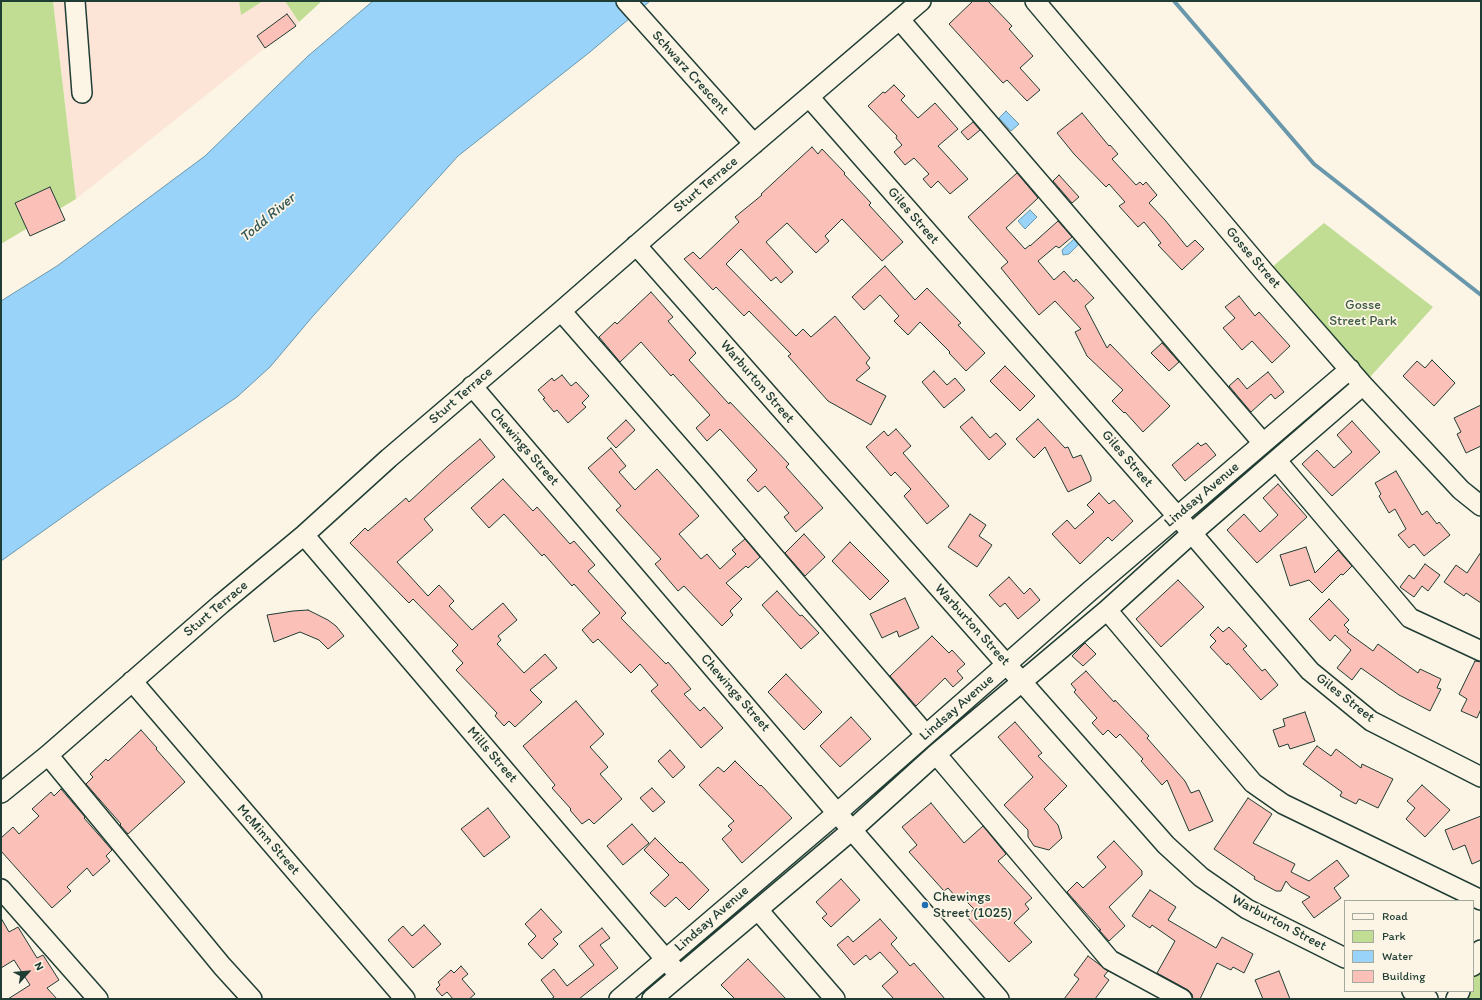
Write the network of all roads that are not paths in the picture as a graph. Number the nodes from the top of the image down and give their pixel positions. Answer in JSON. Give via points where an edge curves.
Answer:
{"nodes":[{"id":1,"x":75,"y":1,"type":"edge"},
{"id":2,"x":626,"y":1,"type":"edge"},
{"id":3,"x":921,"y":1,"type":"edge"},
{"id":4,"x":1035,"y":1,"type":"edge"},
{"id":5,"x":900,"y":20,"type":"junction"},
{"id":6,"x":82,"y":93,"type":"dead end"},
{"id":7,"x":809,"y":97,"type":"junction"},
{"id":8,"x":754,"y":144,"type":"junction"},
{"id":9,"x":636,"y":245,"type":"junction"},
{"id":10,"x":561,"y":311,"type":"junction"},
{"id":11,"x":1350,"y":369,"type":"junction"},
{"id":12,"x":1363,"y":385,"type":"junction"},
{"id":13,"x":472,"y":386,"type":"junction"},
{"id":14,"x":1264,"y":443,"type":"junction"},
{"id":15,"x":1277,"y":461,"type":"junction"},
{"id":16,"x":1481,"y":506,"type":"edge"},
{"id":17,"x":1177,"y":516,"type":"junction"},
{"id":18,"x":1191,"y":534,"type":"junction"},
{"id":19,"x":304,"y":535,"type":"junction"},
{"id":20,"x":1107,"y":610,"type":"junction"},
{"id":21,"x":1481,"y":651,"type":"edge"},
{"id":22,"x":1007,"y":664,"type":"junction"},
{"id":23,"x":132,"y":681,"type":"junction"},
{"id":24,"x":1023,"y":681,"type":"junction"},
{"id":25,"x":926,"y":735,"type":"junction"},
{"id":26,"x":936,"y":754,"type":"junction"},
{"id":27,"x":48,"y":755,"type":"junction"},
{"id":28,"x":1481,"y":777,"type":"edge"},
{"id":29,"x":1,"y":793,"type":"edge"},
{"id":30,"x":837,"y":813,"type":"junction"},
{"id":31,"x":852,"y":830,"type":"junction"},
{"id":32,"x":1,"y":889,"type":"edge"},
{"id":33,"x":1481,"y":900,"type":"edge"},
{"id":34,"x":758,"y":910,"type":"junction"},
{"id":35,"x":1481,"y":950,"type":"edge"},
{"id":36,"x":1344,"y":958,"type":"edge"},
{"id":37,"x":666,"y":959,"type":"junction"},
{"id":38,"x":1474,"y":964,"type":"edge"},
{"id":39,"x":679,"y":976,"type":"junction"},
{"id":40,"x":1414,"y":992,"type":"edge"},
{"id":41,"x":98,"y":999,"type":"edge"},
{"id":42,"x":252,"y":999,"type":"edge"},
{"id":43,"x":405,"y":999,"type":"edge"},
{"id":44,"x":619,"y":999,"type":"edge"},
{"id":45,"x":652,"y":999,"type":"edge"},
{"id":46,"x":835,"y":999,"type":"edge"},
{"id":47,"x":998,"y":999,"type":"edge"},
{"id":48,"x":1182,"y":999,"type":"edge"},
{"id":49,"x":1428,"y":999,"type":"edge"}],
"edges":[{"from":1,"to":6,"type":"street"},
{"from":2,"to":8,"type":"street","name":"Schwarz Crescent"},
{"from":3,"to":5,"type":"street","name":"Sturt Terrace"},
{"from":4,"to":11,"type":"street","name":"Gosse Street","via":[[1265,273]]},
{"from":5,"to":7,"type":"street","name":"Sturt Terrace"},
{"from":5,"to":14,"type":"street"},
{"from":7,"to":8,"type":"street","name":"Sturt Terrace"},
{"from":7,"to":17,"type":"street","name":"Giles Street"},
{"from":8,"to":9,"type":"street","name":"Sturt Terrace"},
{"from":9,"to":10,"type":"street","name":"Sturt Terrace"},
{"from":9,"to":22,"type":"street","name":"Warburton Street"},
{"from":10,"to":13,"type":"street","name":"Sturt Terrace"},
{"from":10,"to":25,"type":"street"},
{"from":11,"to":12,"type":"street","name":"Gosse Street"},
{"from":11,"to":14,"type":"street","name":"Lindsay Avenue"},
{"from":12,"to":15,"type":"street","name":"Lindsay Avenue"},
{"from":12,"to":16,"type":"street","name":"Gosse Street","via":[[1461,490]]},
{"from":13,"to":19,"type":"street","name":"Sturt Terrace"},
{"from":13,"to":30,"type":"street","name":"Chewings Street"},
{"from":14,"to":17,"type":"street","name":"Lindsay Avenue"},
{"from":15,"to":18,"type":"street","name":"Lindsay Avenue"},
{"from":15,"to":21,"type":"street","via":[[1410,618]]},
{"from":17,"to":18,"type":"street","name":"Giles Street"},
{"from":17,"to":22,"type":"street","name":"Lindsay Avenue"},
{"from":18,"to":20,"type":"street","name":"Lindsay Avenue"},
{"from":18,"to":28,"type":"street","name":"Giles Street","via":[[1310,670],[1371,721]]},
{"from":19,"to":23,"type":"street","name":"Sturt Terrace"},
{"from":19,"to":37,"type":"street","name":"Mills Street"},
{"from":20,"to":24,"type":"street","name":"Lindsay Avenue"},
{"from":20,"to":33,"type":"street","via":[[1253,783],[1284,804]]},
{"from":22,"to":24,"type":"street","name":"Warburton Street"},
{"from":22,"to":25,"type":"street","name":"Lindsay Avenue"},
{"from":23,"to":27,"type":"street","name":"Sturt Terrace"},
{"from":23,"to":43,"type":"street","name":"McMinn Street"},
{"from":24,"to":26,"type":"street","name":"Lindsay Avenue"},
{"from":24,"to":36,"type":"street","name":"Warburton Street","via":[[1166,845],[1201,877],[1247,909]]},
{"from":25,"to":30,"type":"street","name":"Lindsay Avenue"},
{"from":26,"to":31,"type":"street","name":"Lindsay Avenue"},
{"from":26,"to":48,"type":"street","via":[[1110,960]]},
{"from":27,"to":29,"type":"street","name":"Sturt Terrace"},
{"from":27,"to":42,"type":"street"},
{"from":30,"to":31,"type":"street","name":"Chewings Street"},
{"from":30,"to":37,"type":"street","name":"Lindsay Avenue"},
{"from":31,"to":34,"type":"street","name":"Lindsay Avenue"},
{"from":31,"to":47,"type":"street","name":"Chewings Street"},
{"from":32,"to":41,"type":"street"},
{"from":34,"to":39,"type":"street","name":"Lindsay Avenue"},
{"from":34,"to":46,"type":"street"},
{"from":35,"to":38,"type":"street"},
{"from":37,"to":39,"type":"street","name":"Mills Street"},
{"from":37,"to":44,"type":"street","name":"Lindsay Avenue"},
{"from":39,"to":45,"type":"street","name":"Lindsay Avenue"},
{"from":40,"to":49,"type":"street"}]}
